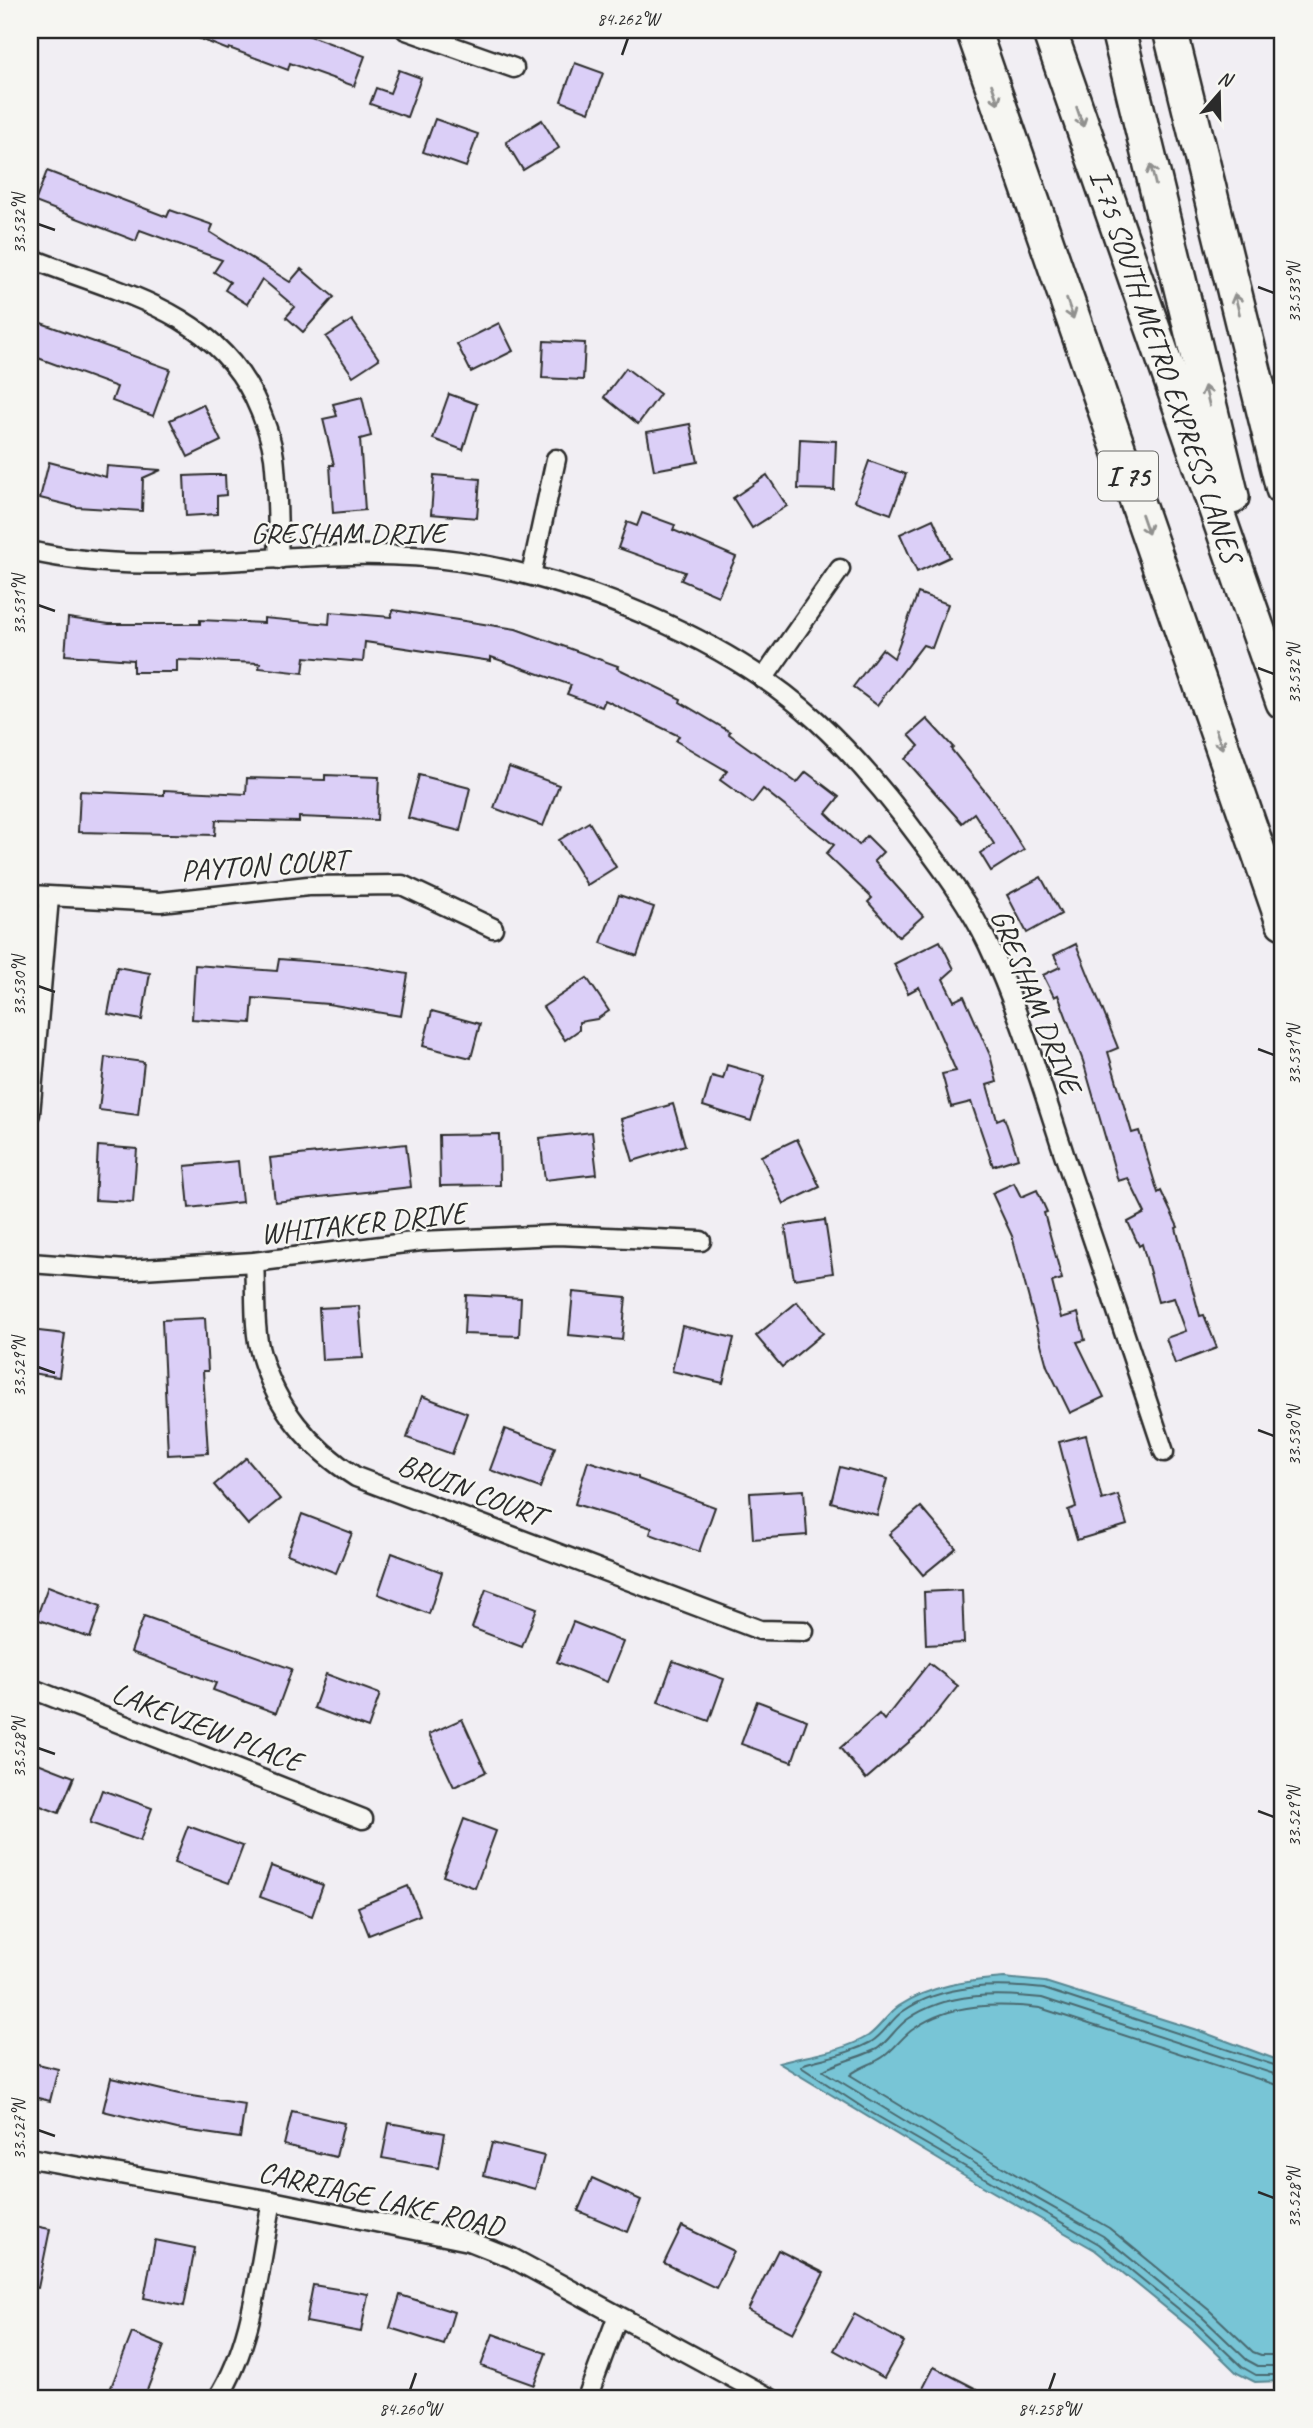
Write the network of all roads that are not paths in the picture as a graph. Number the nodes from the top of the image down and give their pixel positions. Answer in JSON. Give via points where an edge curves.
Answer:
{"nodes":[{"id":1,"x":406,"y":30,"type":"edge"},
{"id":2,"x":973,"y":30,"type":"edge"},
{"id":3,"x":1049,"y":30,"type":"edge"},
{"id":4,"x":1118,"y":30,"type":"edge"},
{"id":5,"x":1170,"y":30,"type":"edge"},
{"id":6,"x":514,"y":68,"type":"dead end"},
{"id":7,"x":30,"y":258,"type":"edge"},
{"id":8,"x":556,"y":459,"type":"dead end"},
{"id":9,"x":1283,"y":489,"type":"edge"},
{"id":10,"x":30,"y":551,"type":"edge"},
{"id":11,"x":279,"y":559,"type":"junction"},
{"id":12,"x":840,"y":569,"type":"dead end"},
{"id":13,"x":531,"y":575,"type":"junction"},
{"id":14,"x":763,"y":679,"type":"junction"},
{"id":15,"x":1283,"y":701,"type":"edge"},
{"id":16,"x":30,"y":895,"type":"edge"},
{"id":17,"x":49,"y":898,"type":"junction"},
{"id":18,"x":1283,"y":922,"type":"edge"},
{"id":19,"x":493,"y":928,"type":"dead end"},
{"id":20,"x":30,"y":1114,"type":"edge"},
{"id":21,"x":701,"y":1241,"type":"dead end"},
{"id":22,"x":254,"y":1262,"type":"junction"},
{"id":23,"x":30,"y":1263,"type":"edge"},
{"id":24,"x":1164,"y":1452,"type":"dead end"},
{"id":25,"x":804,"y":1631,"type":"dead end"},
{"id":26,"x":30,"y":1688,"type":"edge"},
{"id":27,"x":363,"y":1819,"type":"dead end"},
{"id":28,"x":30,"y":2158,"type":"edge"},
{"id":29,"x":272,"y":2201,"type":"junction"},
{"id":30,"x":617,"y":2318,"type":"junction"},
{"id":31,"x":218,"y":2398,"type":"edge"},
{"id":32,"x":587,"y":2398,"type":"edge"},
{"id":33,"x":770,"y":2398,"type":"edge"}],
"edges":[{"from":1,"to":6,"type":"street"},
{"from":2,"to":18,"type":"highway","number":"I 75","one_way":true},
{"from":3,"to":15,"type":"highway","name":"I-75 SOUTH METRO EXPRESS LANES","one_way":true},
{"from":15,"to":4,"type":"highway","name":"I-75 SOUTH METRO EXPRESS LANES","one_way":true},
{"from":9,"to":5,"type":"highway","one_way":true},
{"from":7,"to":11,"type":"street","via":[[158,305],[199,330],[232,362],[251,391],[270,441]]},
{"from":8,"to":13,"type":"street"},
{"from":10,"to":11,"type":"street","name":"GRESHAM DRIVE","via":[[67,560],[137,564]]},
{"from":11,"to":13,"type":"street","name":"GRESHAM DRIVE","via":[[408,555]]},
{"from":12,"to":14,"type":"street"},
{"from":13,"to":14,"type":"street","name":"GRESHAM DRIVE","via":[[606,599],[680,631]]},
{"from":14,"to":24,"type":"street","name":"GRESHAM DRIVE","via":[[817,721],[896,806],[958,892],[988,943],[1040,1080]]},
{"from":16,"to":17,"type":"street","name":"PAYTON COURT"},
{"from":17,"to":19,"type":"street","name":"PAYTON COURT","via":[[160,902],[308,886],[402,885]]},
{"from":17,"to":20,"type":"street"},
{"from":21,"to":22,"type":"street","name":"WHITAKER DRIVE","via":[[625,1236],[421,1241]]},
{"from":22,"to":23,"type":"street","name":"WHITAKER DRIVE","via":[[126,1270]]},
{"from":22,"to":25,"type":"street","name":"BRUIN COURT","via":[[260,1353],[288,1415],[324,1456],[356,1477],[760,1630]]},
{"from":26,"to":27,"type":"street","name":"LAKEVIEW PLACE"},
{"from":28,"to":29,"type":"street","name":"CARRIAGE LAKE ROAD"},
{"from":29,"to":30,"type":"street","name":"CARRIAGE LAKE ROAD","via":[[470,2241],[512,2258]]},
{"from":29,"to":31,"type":"street","via":[[247,2327]]},
{"from":30,"to":32,"type":"street"},
{"from":30,"to":33,"type":"street","name":"CARRIAGE LAKE ROAD"}]}
